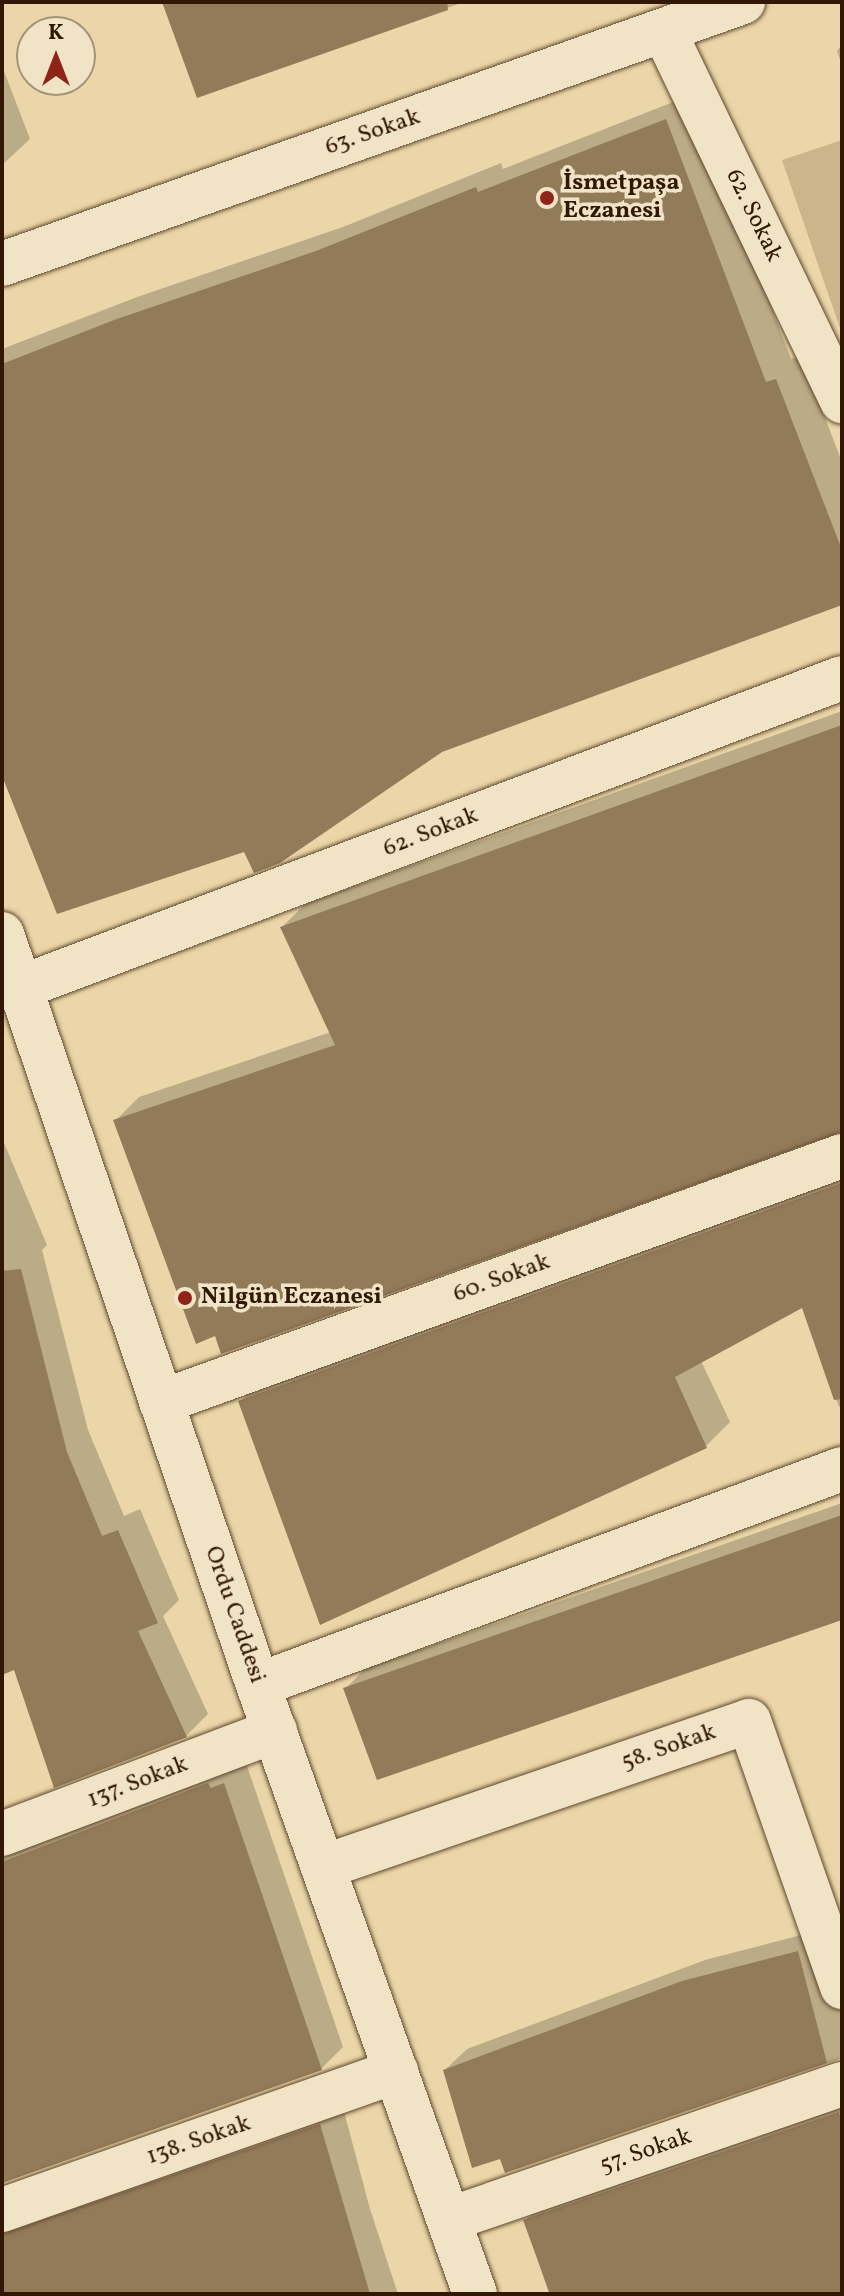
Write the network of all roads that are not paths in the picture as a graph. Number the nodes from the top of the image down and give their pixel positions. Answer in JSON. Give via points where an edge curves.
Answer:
{"nodes":[{"id":1,"x":743,"y":2,"type":"edge"},
{"id":2,"x":664,"y":31,"type":"junction"},
{"id":3,"x":2,"y":264,"type":"edge"},
{"id":4,"x":842,"y":401,"type":"edge"},
{"id":5,"x":842,"y":678,"type":"edge"},
{"id":6,"x":2,"y":934,"type":"edge"},
{"id":7,"x":19,"y":988,"type":"junction"},
{"id":8,"x":842,"y":1156,"type":"edge"},
{"id":9,"x":161,"y":1402,"type":"junction"},
{"id":10,"x":842,"y":1469,"type":"edge"},
{"id":11,"x":258,"y":1685,"type":"junction"},
{"id":12,"x":275,"y":1731,"type":"junction"},
{"id":13,"x":2,"y":1834,"type":"edge"},
{"id":14,"x":323,"y":1867,"type":"junction"},
{"id":15,"x":842,"y":1987,"type":"edge"},
{"id":16,"x":396,"y":2071,"type":"junction"},
{"id":17,"x":842,"y":2084,"type":"edge"},
{"id":18,"x":2,"y":2210,"type":"edge"},
{"id":19,"x":450,"y":2219,"type":"junction"},
{"id":20,"x":475,"y":2294,"type":"edge"}],
"edges":[{"from":1,"to":2,"type":"street","name":"63. Sokak"},
{"from":2,"to":3,"type":"street","name":"63. Sokak"},
{"from":2,"to":4,"type":"street","name":"62. Sokak"},
{"from":5,"to":7,"type":"street","name":"62. Sokak"},
{"from":6,"to":7,"type":"street","name":"Ordu Caddesi"},
{"from":7,"to":9,"type":"street","name":"Ordu Caddesi"},
{"from":8,"to":9,"type":"street","name":"60. Sokak"},
{"from":9,"to":11,"type":"street","name":"Ordu Caddesi"},
{"from":10,"to":11,"type":"street"},
{"from":11,"to":12,"type":"street","name":"Ordu Caddesi"},
{"from":12,"to":13,"type":"street","name":"137. Sokak"},
{"from":12,"to":14,"type":"street","name":"Ordu Caddesi"},
{"from":14,"to":15,"type":"street","name":"58. Sokak","via":[[749,1721]]},
{"from":14,"to":16,"type":"street","name":"Ordu Caddesi"},
{"from":16,"to":18,"type":"street","name":"138. Sokak"},
{"from":16,"to":19,"type":"street","name":"Ordu Caddesi"},
{"from":17,"to":19,"type":"street","name":"57. Sokak"},
{"from":19,"to":20,"type":"street","name":"Ordu Caddesi"}]}
